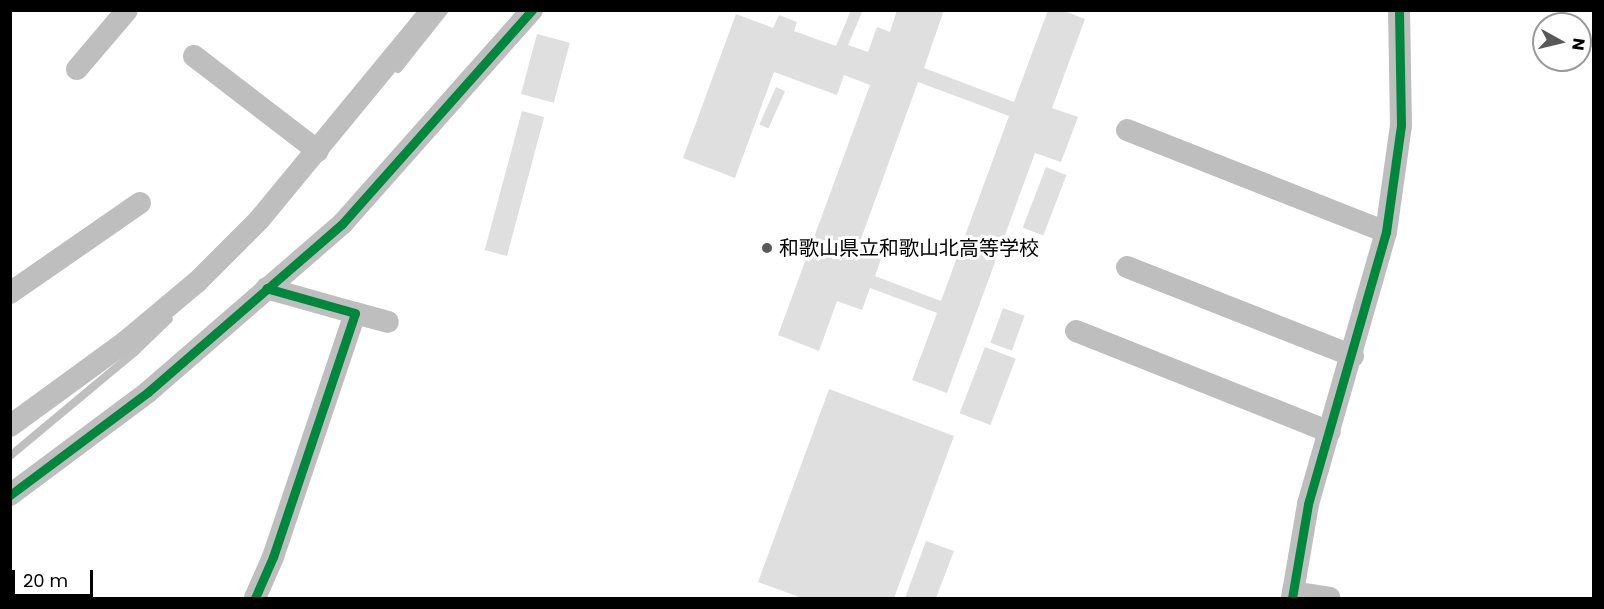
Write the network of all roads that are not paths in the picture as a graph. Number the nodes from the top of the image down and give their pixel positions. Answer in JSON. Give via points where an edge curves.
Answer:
{"nodes":[{"id":1,"x":127,"y":10,"type":"edge"},
{"id":2,"x":432,"y":10,"type":"edge"},
{"id":3,"x":532,"y":10,"type":"edge"},
{"id":4,"x":1399,"y":10,"type":"edge"},
{"id":5,"x":195,"y":56,"type":"dead end"},
{"id":6,"x":77,"y":69,"type":"dead end"},
{"id":7,"x":1127,"y":130,"type":"dead end"},
{"id":8,"x":318,"y":151,"type":"junction"},
{"id":9,"x":140,"y":203,"type":"dead end"},
{"id":10,"x":1386,"y":232,"type":"junction"},
{"id":11,"x":1127,"y":267,"type":"dead end"},
{"id":12,"x":266,"y":288,"type":"junction"},
{"id":13,"x":10,"y":293,"type":"edge"},
{"id":14,"x":355,"y":313,"type":"junction"},
{"id":15,"x":388,"y":322,"type":"dead end"},
{"id":16,"x":1076,"y":331,"type":"dead end"},
{"id":17,"x":1353,"y":356,"type":"junction"},
{"id":18,"x":10,"y":426,"type":"edge"},
{"id":19,"x":1329,"y":432,"type":"junction"},
{"id":20,"x":10,"y":495,"type":"edge"},
{"id":21,"x":1292,"y":595,"type":"edge"},
{"id":22,"x":255,"y":598,"type":"edge"},
{"id":23,"x":1330,"y":598,"type":"edge"}],
"edges":[{"from":1,"to":6,"type":"street"},
{"from":2,"to":8,"type":"street"},
{"from":3,"to":12,"type":"street","via":[[342,224]]},
{"from":4,"to":10,"type":"street","via":[[1401,125]]},
{"from":5,"to":8,"type":"street"},
{"from":7,"to":10,"type":"street"},
{"from":8,"to":18,"type":"street","via":[[259,220],[197,282],[124,343]]},
{"from":9,"to":13,"type":"street"},
{"from":10,"to":17,"type":"street"},
{"from":11,"to":17,"type":"street"},
{"from":12,"to":14,"type":"street"},
{"from":12,"to":20,"type":"street","via":[[148,392]]},
{"from":14,"to":15,"type":"street"},
{"from":14,"to":22,"type":"street","via":[[273,557]]},
{"from":16,"to":19,"type":"street"},
{"from":17,"to":19,"type":"street"},
{"from":19,"to":21,"type":"street","via":[[1308,504]]},
{"from":21,"to":23,"type":"street"}]}
